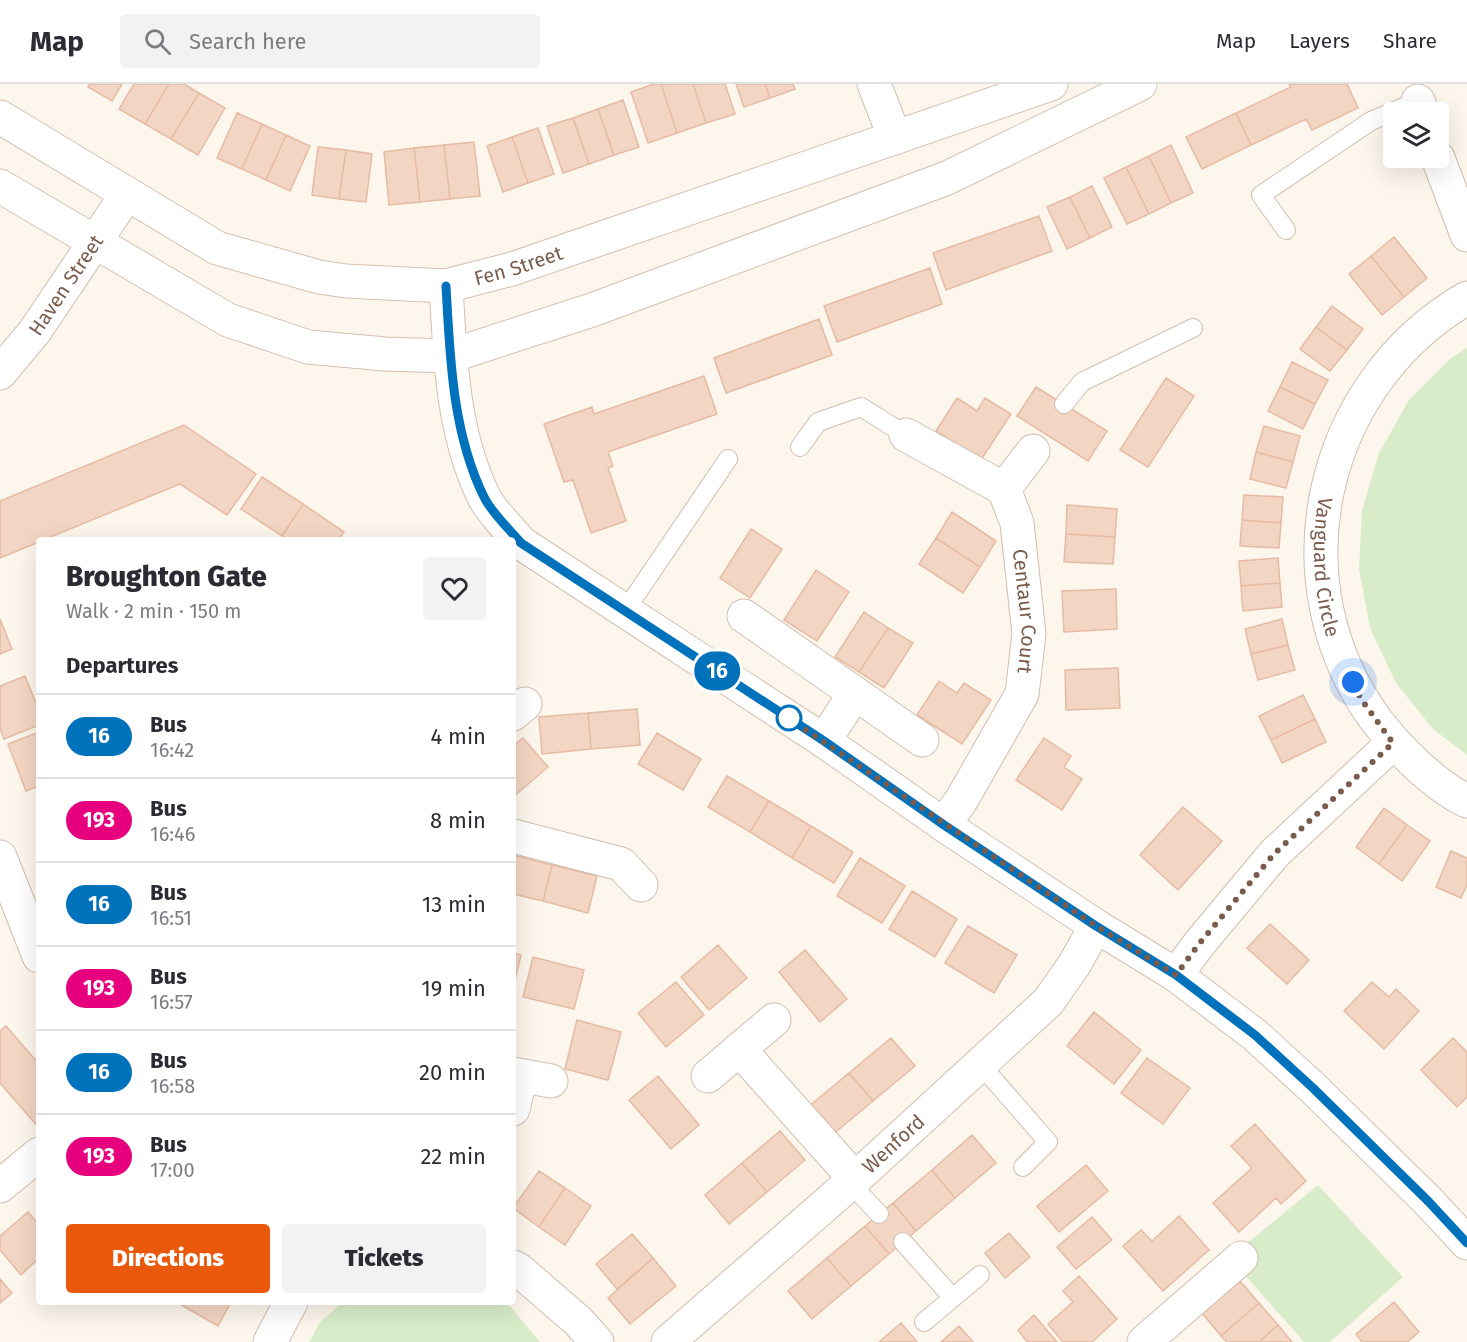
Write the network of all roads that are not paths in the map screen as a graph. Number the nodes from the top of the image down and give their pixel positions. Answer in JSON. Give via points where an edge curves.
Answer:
{"nodes":[{"id":1,"x":874,"y":84,"type":"edge"},
{"id":2,"x":1051,"y":84,"type":"edge"},
{"id":3,"x":1140,"y":84,"type":"edge"},
{"id":4,"x":0,"y":117,"type":"edge"},
{"id":5,"x":1383,"y":118,"type":"edge"},
{"id":6,"x":895,"y":138,"type":"junction"},
{"id":7,"x":1442,"y":168,"type":"edge"},
{"id":8,"x":0,"y":186,"type":"edge"},
{"id":9,"x":127,"y":194,"type":"junction"},
{"id":10,"x":1286,"y":230,"type":"dead end"},
{"id":11,"x":1467,"y":235,"type":"edge"},
{"id":12,"x":94,"y":243,"type":"junction"},
{"id":13,"x":446,"y":286,"type":"junction"},
{"id":14,"x":1467,"y":298,"type":"edge"},
{"id":15,"x":1193,"y":328,"type":"dead end"},
{"id":16,"x":450,"y":356,"type":"junction"},
{"id":17,"x":0,"y":373,"type":"edge"},
{"id":18,"x":1064,"y":405,"type":"dead end"},
{"id":19,"x":906,"y":435,"type":"joint"},
{"id":20,"x":1039,"y":442,"type":"dead end"},
{"id":21,"x":800,"y":447,"type":"dead end"},
{"id":22,"x":728,"y":459,"type":"dead end"},
{"id":23,"x":1004,"y":489,"type":"junction"},
{"id":24,"x":625,"y":611,"type":"junction"},
{"id":25,"x":744,"y":616,"type":"dead end"},
{"id":26,"x":855,"y":693,"type":"junction"},
{"id":27,"x":922,"y":740,"type":"dead end"},
{"id":28,"x":824,"y":741,"type":"junction"},
{"id":29,"x":1393,"y":743,"type":"junction"},
{"id":30,"x":1467,"y":801,"type":"edge"},
{"id":31,"x":944,"y":825,"type":"junction"},
{"id":32,"x":516,"y":837,"type":"edge"},
{"id":33,"x":0,"y":856,"type":"edge"},
{"id":34,"x":641,"y":885,"type":"dead end"},
{"id":35,"x":1096,"y":926,"type":"junction"},
{"id":36,"x":36,"y":948,"type":"edge"},
{"id":37,"x":1176,"y":975,"type":"junction"},
{"id":38,"x":774,"y":1020,"type":"dead end"},
{"id":39,"x":739,"y":1049,"type":"junction"},
{"id":40,"x":980,"y":1064,"type":"junction"},
{"id":41,"x":528,"y":1077,"type":"edge"},
{"id":42,"x":708,"y":1077,"type":"dead end"},
{"id":43,"x":516,"y":1103,"type":"edge"},
{"id":44,"x":36,"y":1156,"type":"edge"},
{"id":45,"x":1023,"y":1167,"type":"dead end"},
{"id":46,"x":853,"y":1181,"type":"junction"},
{"id":47,"x":0,"y":1186,"type":"edge"},
{"id":48,"x":879,"y":1214,"type":"dead end"},
{"id":49,"x":903,"y":1242,"type":"dead end"},
{"id":50,"x":1467,"y":1243,"type":"edge"},
{"id":51,"x":1241,"y":1258,"type":"dead end"},
{"id":52,"x":516,"y":1268,"type":"edge"},
{"id":53,"x":980,"y":1275,"type":"dead end"},
{"id":54,"x":952,"y":1298,"type":"junction"},
{"id":55,"x":289,"y":1305,"type":"edge"},
{"id":56,"x":924,"y":1322,"type":"dead end"},
{"id":57,"x":270,"y":1342,"type":"edge"},
{"id":58,"x":597,"y":1342,"type":"edge"},
{"id":59,"x":668,"y":1342,"type":"edge"},
{"id":60,"x":1144,"y":1342,"type":"edge"}],
"edges":[{"from":1,"to":6,"type":"street"},
{"from":2,"to":6,"type":"street","name":"Fen Street"},
{"from":3,"to":16,"type":"street","via":[[947,178],[592,310]]},
{"from":4,"to":9,"type":"street","name":"Fen Street"},
{"from":5,"to":10,"type":"lane","via":[[1371,121],[1261,195]]},
{"from":6,"to":13,"type":"street","name":"Fen Street","via":[[513,269]]},
{"from":7,"to":11,"type":"street"},
{"from":8,"to":12,"type":"street"},
{"from":9,"to":12,"type":"street","name":"Haven Street"},
{"from":9,"to":13,"type":"street","name":"Fen Street","via":[[217,249],[337,280]]},
{"from":12,"to":16,"type":"street","via":[[228,320],[308,347]]},
{"from":12,"to":17,"type":"street","name":"Haven Street","via":[[35,331]]},
{"from":13,"to":16,"type":"street"},
{"from":14,"to":29,"type":"street","name":"Vanguard Circle","via":[[1405,345],[1370,387],[1344,435],[1327,487],[1320,542],[1324,597],[1338,650],[1361,699]]},
{"from":15,"to":18,"type":"lane","via":[[1082,381]]},
{"from":16,"to":24,"type":"street","via":[[461,436],[484,498],[521,543]]},
{"from":19,"to":21,"type":"lane","via":[[861,408],[818,422]]},
{"from":19,"to":23,"type":"street"},
{"from":20,"to":23,"type":"street"},
{"from":22,"to":24,"type":"lane"},
{"from":23,"to":31,"type":"street","name":"Centaur Court","via":[[1017,523],[1029,634],[1022,694]]},
{"from":24,"to":28,"type":"street"},
{"from":25,"to":26,"type":"street"},
{"from":26,"to":27,"type":"street"},
{"from":26,"to":28,"type":"street"},
{"from":28,"to":31,"type":"street"},
{"from":29,"to":30,"type":"street","name":"Vanguard Circle","via":[[1453,794]]},
{"from":29,"to":37,"type":"street","via":[[1274,854]]},
{"from":31,"to":35,"type":"street"},
{"from":32,"to":34,"type":"street","via":[[621,864]]},
{"from":33,"to":36,"type":"street"},
{"from":35,"to":37,"type":"street"},
{"from":35,"to":40,"type":"street","name":"Wenford","via":[[1048,1002]]},
{"from":37,"to":50,"type":"street","via":[[1255,1035],[1305,1081]]},
{"from":38,"to":39,"type":"street"},
{"from":39,"to":42,"type":"street"},
{"from":39,"to":46,"type":"street"},
{"from":40,"to":45,"type":"lane","via":[[1048,1142]]},
{"from":40,"to":46,"type":"street","name":"Wenford"},
{"from":41,"to":43,"type":"street"},
{"from":44,"to":47,"type":"street"},
{"from":46,"to":48,"type":"lane"},
{"from":46,"to":59,"type":"street","name":"Wenford"},
{"from":49,"to":54,"type":"lane"},
{"from":51,"to":60,"type":"street"},
{"from":52,"to":58,"type":"street"},
{"from":53,"to":54,"type":"lane"},
{"from":54,"to":56,"type":"lane"},
{"from":55,"to":57,"type":"street"}]}
